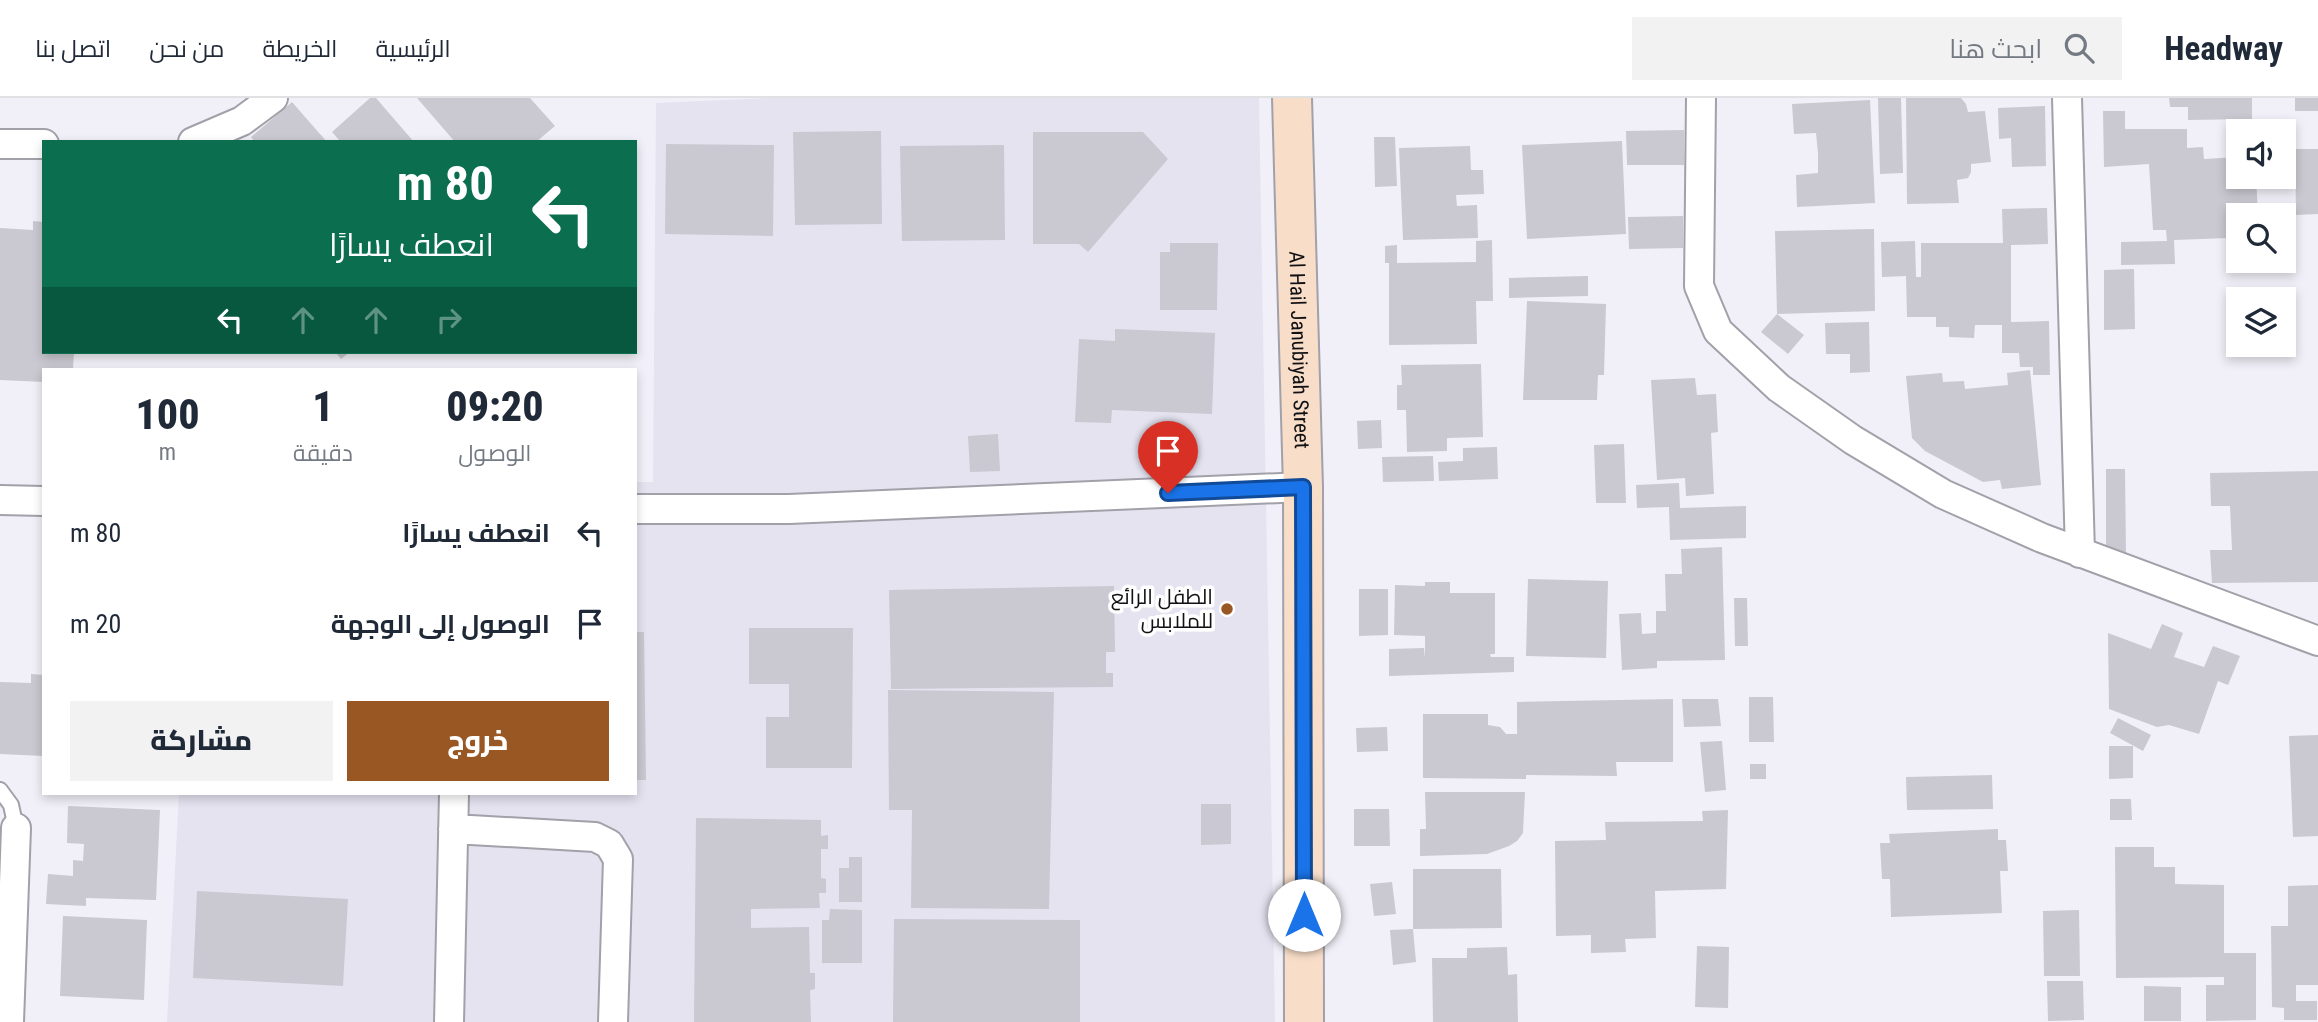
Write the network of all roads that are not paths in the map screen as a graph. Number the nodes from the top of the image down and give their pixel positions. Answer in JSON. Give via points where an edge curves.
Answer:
{"nodes":[{"id":1,"x":273,"y":98,"type":"edge"},
{"id":2,"x":1292,"y":98,"type":"edge"},
{"id":3,"x":1701,"y":98,"type":"edge"},
{"id":4,"x":2067,"y":98,"type":"edge"},
{"id":5,"x":198,"y":140,"type":"edge"},
{"id":6,"x":0,"y":144,"type":"edge"},
{"id":7,"x":42,"y":144,"type":"edge"},
{"id":8,"x":1303,"y":487,"type":"junction"},
{"id":9,"x":0,"y":500,"type":"edge"},
{"id":10,"x":42,"y":501,"type":"edge"},
{"id":11,"x":637,"y":509,"type":"edge"},
{"id":12,"x":2080,"y":553,"type":"junction"},
{"id":13,"x":2318,"y":641,"type":"edge"},
{"id":14,"x":0,"y":790,"type":"edge"},
{"id":15,"x":454,"y":795,"type":"edge"},
{"id":16,"x":16,"y":828,"type":"joint"},
{"id":17,"x":453,"y":829,"type":"junction"},
{"id":18,"x":9,"y":1022,"type":"edge"},
{"id":19,"x":449,"y":1022,"type":"edge"},
{"id":20,"x":612,"y":1022,"type":"edge"},
{"id":21,"x":1304,"y":1022,"type":"edge"}],
"edges":[{"from":1,"to":5,"type":"street","via":[[242,121]]},
{"from":2,"to":8,"type":"street","name":"Al Hail Janubiyah Street"},
{"from":3,"to":12,"type":"street","via":[[1699,286],[1718,331],[1779,388],[1853,440],[1943,494]]},
{"from":4,"to":12,"type":"street"},
{"from":6,"to":7,"type":"street"},
{"from":8,"to":11,"type":"street","via":[[789,509]]},
{"from":8,"to":21,"type":"street","name":"Al Hail Janubiyah Street"},
{"from":9,"to":10,"type":"street"},
{"from":12,"to":13,"type":"street"},
{"from":14,"to":16,"type":"lane","via":[[11,805]]},
{"from":15,"to":17,"type":"street"},
{"from":16,"to":18,"type":"street"},
{"from":17,"to":19,"type":"street"},
{"from":17,"to":20,"type":"street","via":[[595,837],[609,844],[618,859]]}]}
